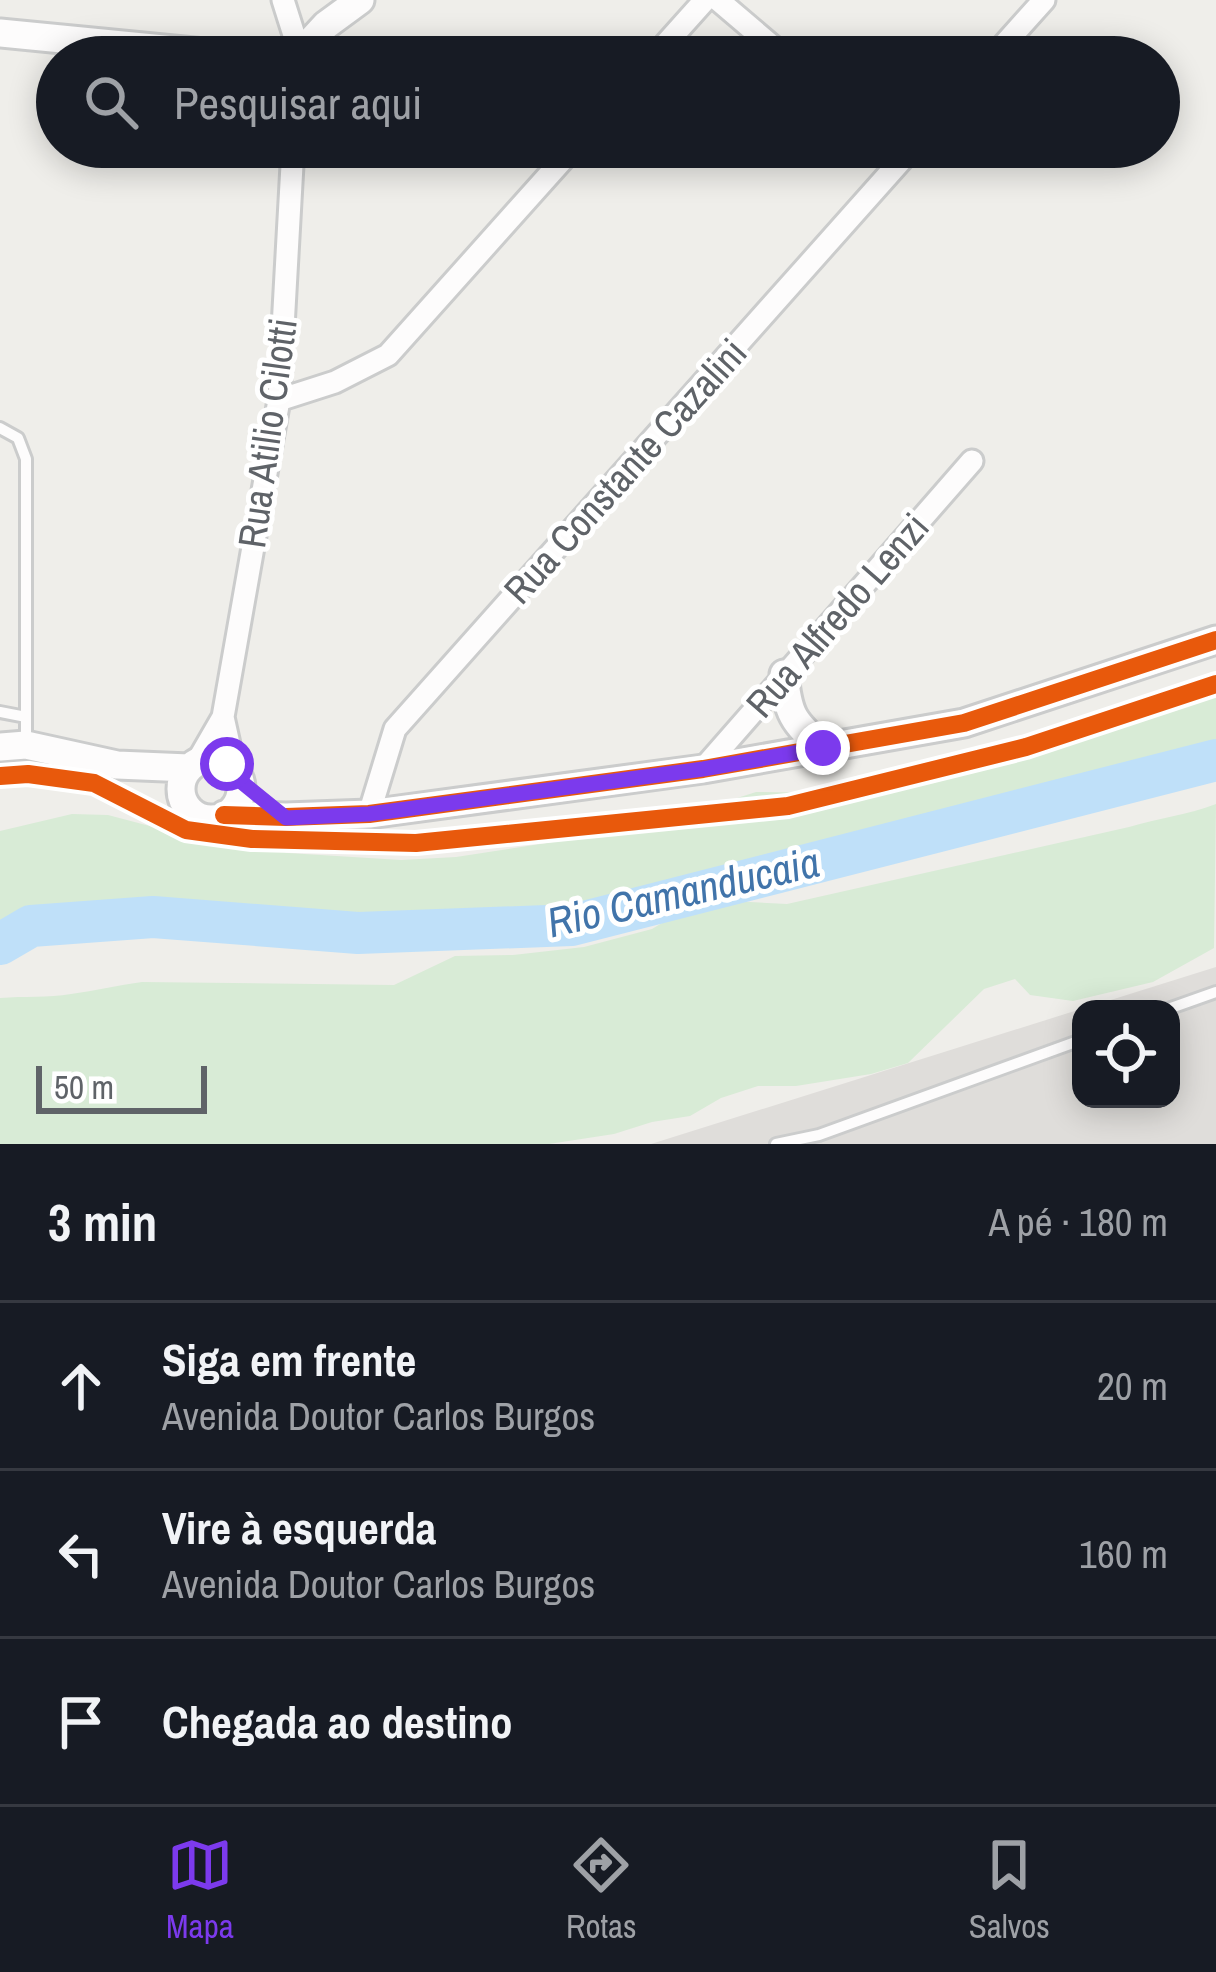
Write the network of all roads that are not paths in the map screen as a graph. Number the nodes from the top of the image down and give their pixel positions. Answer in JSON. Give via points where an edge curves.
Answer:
{"nodes":[{"id":1,"x":283,"y":0,"type":"edge"},
{"id":2,"x":360,"y":0,"type":"edge"},
{"id":3,"x":705,"y":0,"type":"edge"},
{"id":4,"x":718,"y":0,"type":"edge"},
{"id":5,"x":1044,"y":0,"type":"edge"},
{"id":6,"x":0,"y":33,"type":"edge"},
{"id":7,"x":295,"y":36,"type":"edge"},
{"id":8,"x":317,"y":36,"type":"edge"},
{"id":9,"x":673,"y":36,"type":"edge"},
{"id":10,"x":760,"y":36,"type":"edge"},
{"id":11,"x":1012,"y":36,"type":"edge"},
{"id":12,"x":36,"y":37,"type":"edge"},
{"id":13,"x":292,"y":168,"type":"edge"},
{"id":14,"x":555,"y":168,"type":"edge"},
{"id":15,"x":887,"y":168,"type":"edge"},
{"id":16,"x":279,"y":400,"type":"junction"},
{"id":17,"x":0,"y":428,"type":"edge"},
{"id":18,"x":972,"y":461,"type":"dead end"},
{"id":19,"x":1216,"y":640,"type":"edge"},
{"id":20,"x":784,"y":674,"type":"junction"},
{"id":21,"x":0,"y":712,"type":"edge"},
{"id":22,"x":223,"y":717,"type":"junction"},
{"id":23,"x":17,"y":736,"type":"edge"},
{"id":24,"x":823,"y":748,"type":"junction"},
{"id":25,"x":117,"y":765,"type":"junction"},
{"id":26,"x":193,"y":765,"type":"junction"},
{"id":27,"x":703,"y":769,"type":"junction"},
{"id":28,"x":237,"y":775,"type":"junction"},
{"id":29,"x":187,"y":807,"type":"junction"},
{"id":30,"x":369,"y":814,"type":"junction"},
{"id":31,"x":224,"y":815,"type":"junction"},
{"id":32,"x":286,"y":818,"type":"junction"},
{"id":33,"x":1216,"y":992,"type":"edge"},
{"id":34,"x":1180,"y":1005,"type":"edge"},
{"id":35,"x":1072,"y":1043,"type":"edge"},
{"id":36,"x":823,"y":1139,"type":"edge"},
{"id":37,"x":776,"y":1144,"type":"edge"}],
"edges":[{"from":1,"to":7,"type":"street"},
{"from":2,"to":8,"type":"street"},
{"from":3,"to":9,"type":"street"},
{"from":4,"to":10,"type":"street"},
{"from":5,"to":11,"type":"street"},
{"from":6,"to":12,"type":"street"},
{"from":13,"to":16,"type":"street","name":"Rua Atilio Cilotti"},
{"from":14,"to":16,"type":"street","via":[[388,355]]},
{"from":15,"to":30,"type":"street","name":"Rua Constante Cazalini","via":[[395,729]]},
{"from":16,"to":22,"type":"street","name":"Rua Atilio Cilotti"},
{"from":17,"to":23,"type":"lane","via":[[18,438],[26,459]]},
{"from":18,"to":20,"type":"street","name":"Rua Alfredo Lenzi"},
{"from":19,"to":24,"type":"street","via":[[964,723]]},
{"from":20,"to":24,"type":"street","via":[[798,726]]},
{"from":20,"to":27,"type":"street","name":"Rua Alfredo Lenzi"},
{"from":21,"to":23,"type":"lane"},
{"from":22,"to":26,"type":"street","name":"Rua Atilio Cilotti"},
{"from":22,"to":28,"type":"street","name":"Rua Atilio Cilotti"},
{"from":23,"to":25,"type":"street"},
{"from":24,"to":27,"type":"street"},
{"from":25,"to":26,"type":"street"},
{"from":25,"to":29,"type":"street"},
{"from":26,"to":28,"type":"street","via":[[218,760]]},
{"from":26,"to":29,"type":"street","via":[[181,787]]},
{"from":27,"to":30,"type":"street"},
{"from":28,"to":31,"type":"street","via":[[238,800]]},
{"from":28,"to":32,"type":"street"},
{"from":29,"to":31,"type":"street","via":[[204,818]]},
{"from":30,"to":32,"type":"street"},
{"from":31,"to":32,"type":"street"},
{"from":33,"to":34,"type":"lane"},
{"from":35,"to":36,"type":"lane"},
{"from":36,"to":37,"type":"lane"}]}
